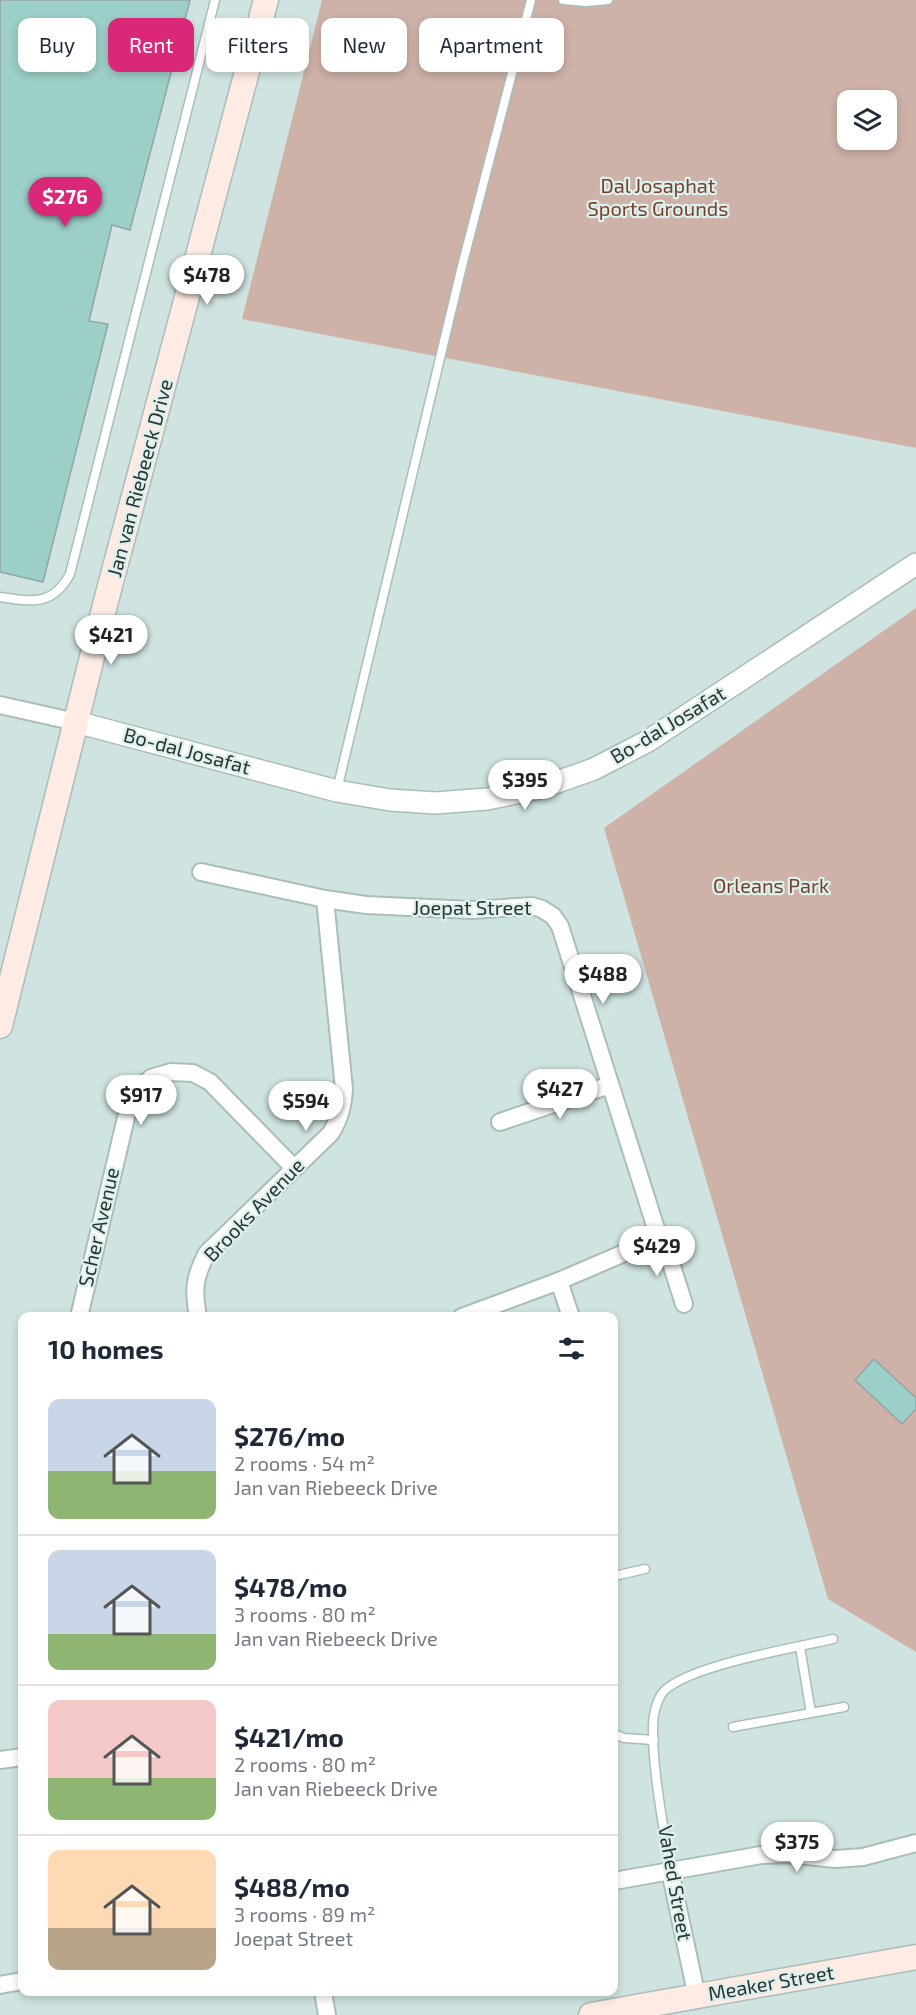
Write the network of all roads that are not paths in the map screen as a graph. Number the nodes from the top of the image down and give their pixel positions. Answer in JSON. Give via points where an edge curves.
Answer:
{"nodes":[{"id":1,"x":215,"y":0,"type":"edge"},
{"id":2,"x":266,"y":0,"type":"edge"},
{"id":3,"x":531,"y":0,"type":"edge"},
{"id":4,"x":563,"y":0,"type":"edge"},
{"id":5,"x":608,"y":0,"type":"edge"},
{"id":6,"x":916,"y":564,"type":"edge"},
{"id":7,"x":0,"y":597,"type":"edge"},
{"id":8,"x":0,"y":705,"type":"edge"},
{"id":9,"x":76,"y":722,"type":"junction"},
{"id":10,"x":337,"y":791,"type":"junction"},
{"id":11,"x":201,"y":872,"type":"dead end"},
{"id":12,"x":325,"y":899,"type":"junction"},
{"id":13,"x":0,"y":1026,"type":"edge"},
{"id":14,"x":610,"y":1085,"type":"junction"},
{"id":15,"x":500,"y":1122,"type":"dead end"},
{"id":16,"x":294,"y":1168,"type":"junction"},
{"id":17,"x":659,"y":1238,"type":"junction"},
{"id":18,"x":559,"y":1281,"type":"junction"},
{"id":19,"x":684,"y":1304,"type":"dead end"},
{"id":20,"x":80,"y":1312,"type":"edge"},
{"id":21,"x":197,"y":1312,"type":"edge"},
{"id":22,"x":475,"y":1312,"type":"edge"},
{"id":23,"x":569,"y":1312,"type":"edge"},
{"id":24,"x":645,"y":1569,"type":"dead end"},
{"id":25,"x":618,"y":1575,"type":"edge"},
{"id":26,"x":833,"y":1639,"type":"dead end"},
{"id":27,"x":800,"y":1647,"type":"junction"},
{"id":28,"x":844,"y":1707,"type":"dead end"},
{"id":29,"x":811,"y":1713,"type":"junction"},
{"id":30,"x":733,"y":1727,"type":"dead end"},
{"id":31,"x":618,"y":1736,"type":"edge"},
{"id":32,"x":654,"y":1740,"type":"junction"},
{"id":33,"x":18,"y":1758,"type":"edge"},
{"id":34,"x":0,"y":1760,"type":"edge"},
{"id":35,"x":916,"y":1843,"type":"edge"},
{"id":36,"x":670,"y":1871,"type":"junction"},
{"id":37,"x":618,"y":1880,"type":"edge"},
{"id":38,"x":916,"y":1957,"type":"edge"},
{"id":39,"x":18,"y":1982,"type":"edge"},
{"id":40,"x":0,"y":1985,"type":"edge"},
{"id":41,"x":323,"y":1996,"type":"edge"},
{"id":42,"x":698,"y":1997,"type":"junction"},
{"id":43,"x":327,"y":2015,"type":"edge"},
{"id":44,"x":591,"y":2015,"type":"edge"}],
"edges":[{"from":1,"to":7,"type":"lane","via":[[69,574],[62,589],[51,596],[23,601]]},
{"from":2,"to":9,"type":"main road","name":"Jan van Riebeeck Drive"},
{"from":3,"to":10,"type":"lane","via":[[457,287]]},
{"from":4,"to":5,"type":"lane"},
{"from":6,"to":10,"type":"street","name":"Bo-dal Josafat","via":[[648,741],[594,769],[540,788],[487,799],[436,803]]},
{"from":8,"to":9,"type":"street"},
{"from":9,"to":10,"type":"street","name":"Bo-dal Josafat"},
{"from":9,"to":13,"type":"main road","name":"Jan van Riebeeck Drive"},
{"from":11,"to":12,"type":"street","name":"Joepat Street"},
{"from":12,"to":14,"type":"street","name":"Joepat Street","via":[[403,908],[472,910],[532,906],[547,912],[560,926]]},
{"from":12,"to":16,"type":"street","name":"Brooks Avenue","via":[[343,1103],[331,1133]]},
{"from":14,"to":15,"type":"street"},
{"from":14,"to":17,"type":"street","name":"Joepat Street"},
{"from":16,"to":20,"type":"street","name":"Scher Avenue","via":[[210,1082],[193,1073],[171,1072],[151,1078],[137,1090],[128,1109]]},
{"from":16,"to":21,"type":"street","name":"Brooks Avenue","via":[[207,1253],[196,1272]]},
{"from":17,"to":18,"type":"street"},
{"from":17,"to":19,"type":"street","name":"Joepat Street"},
{"from":18,"to":22,"type":"street"},
{"from":18,"to":23,"type":"street"},
{"from":24,"to":25,"type":"lane"},
{"from":26,"to":27,"type":"lane","name":"Vahed Street"},
{"from":27,"to":29,"type":"lane"},
{"from":27,"to":32,"type":"lane","name":"Vahed Street","via":[[732,1662],[675,1683],[662,1694],[655,1709]]},
{"from":28,"to":29,"type":"lane"},
{"from":29,"to":30,"type":"lane"},
{"from":31,"to":32,"type":"lane"},
{"from":32,"to":36,"type":"lane","name":"Vahed Street"},
{"from":33,"to":34,"type":"street"},
{"from":35,"to":36,"type":"street","via":[[863,1857],[836,1859],[787,1854]]},
{"from":36,"to":37,"type":"street"},
{"from":36,"to":42,"type":"street","name":"Vahed Street"},
{"from":38,"to":42,"type":"main road","name":"Meaker Street"},
{"from":39,"to":40,"type":"street"},
{"from":41,"to":43,"type":"street"},
{"from":42,"to":44,"type":"main road","name":"Meaker Street"}]}
